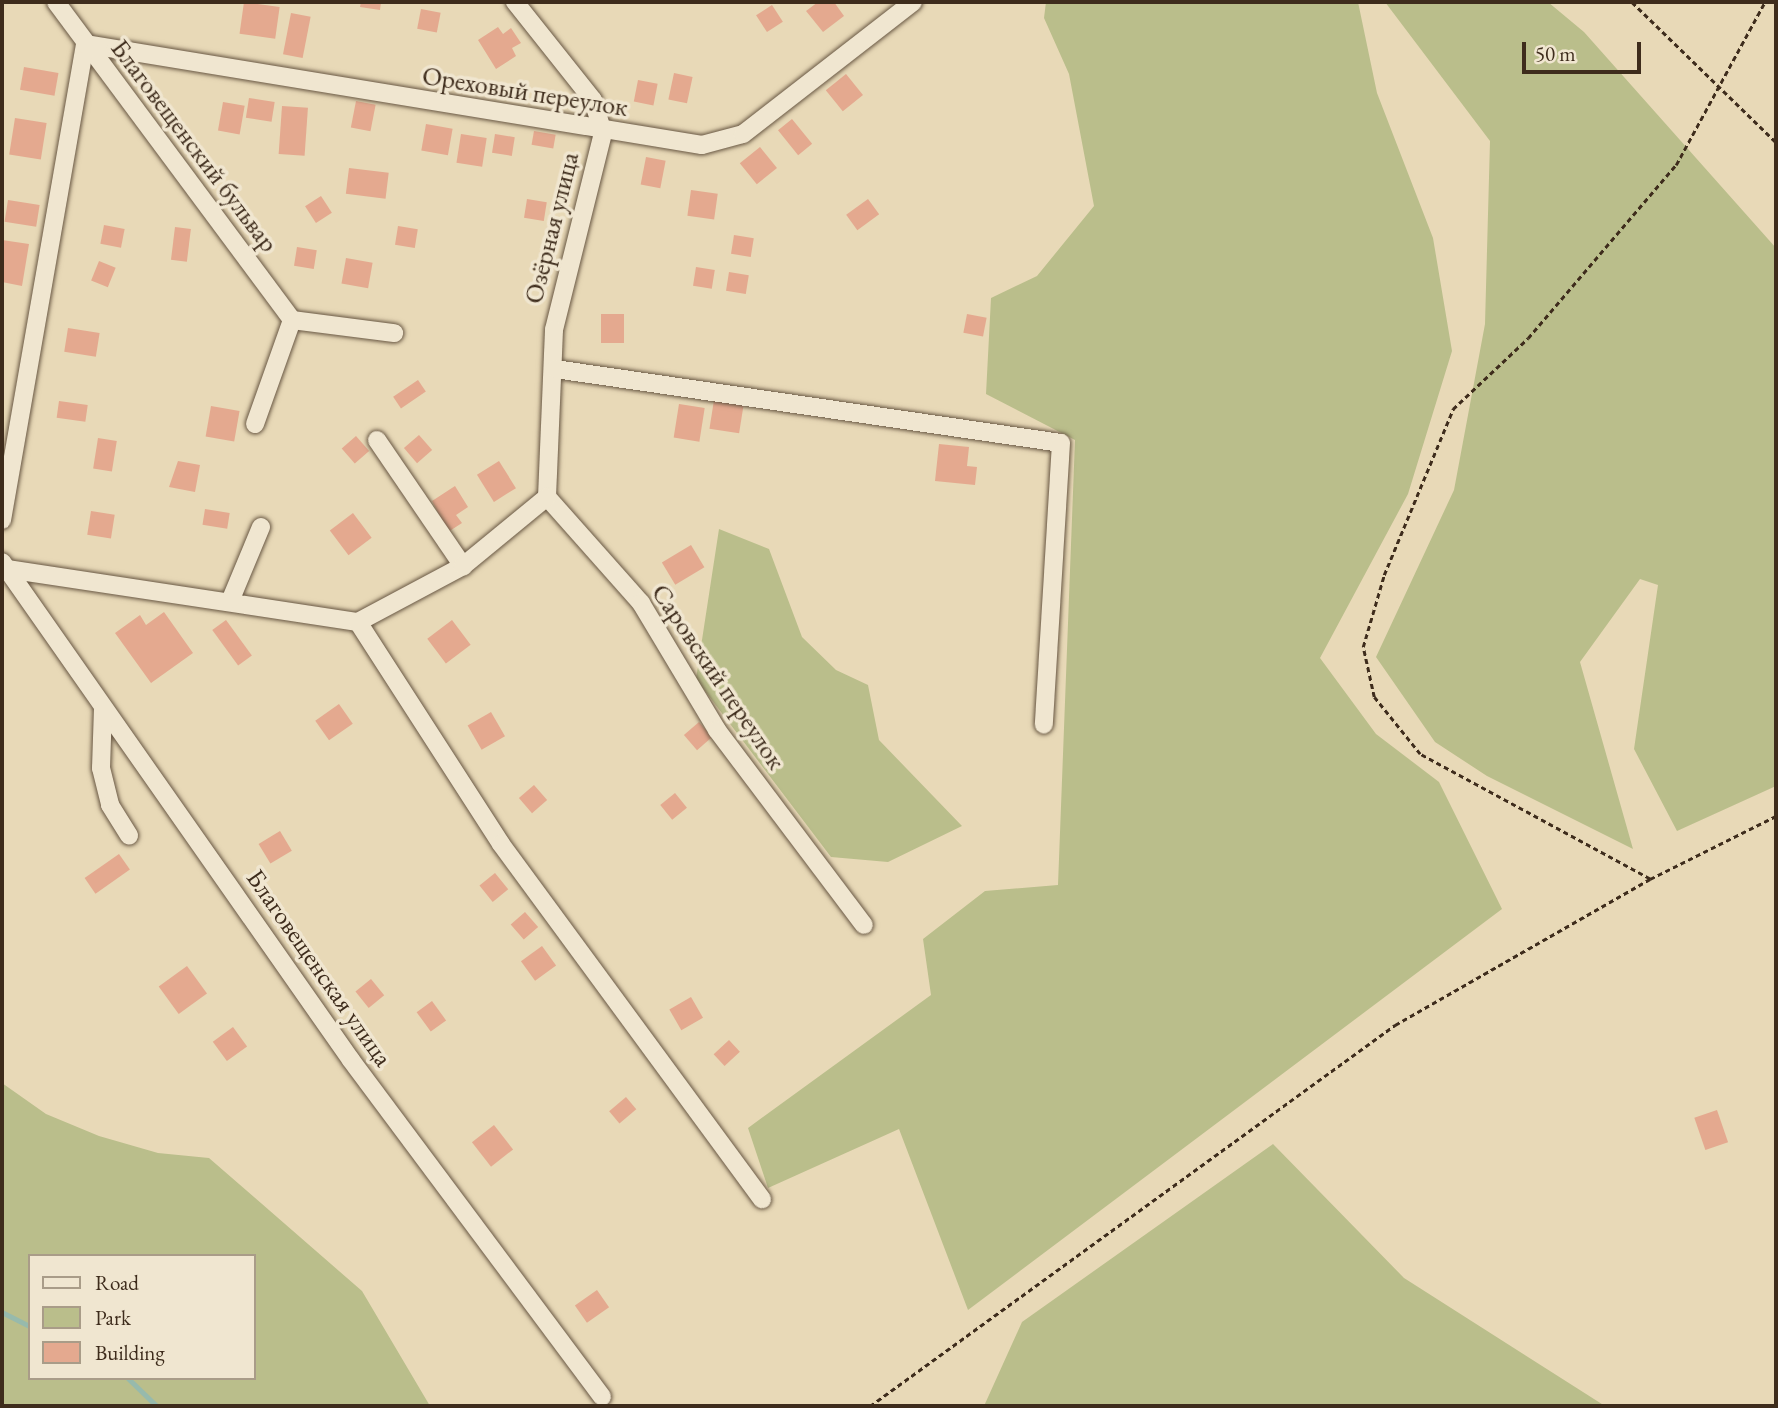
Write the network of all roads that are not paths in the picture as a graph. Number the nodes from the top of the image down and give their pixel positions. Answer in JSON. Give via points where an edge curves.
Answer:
{"nodes":[{"id":1,"x":56,"y":2,"type":"edge"},
{"id":2,"x":515,"y":2,"type":"edge"},
{"id":3,"x":913,"y":2,"type":"edge"},
{"id":4,"x":85,"y":44,"type":"junction"},
{"id":5,"x":603,"y":133,"type":"junction"},
{"id":6,"x":292,"y":320,"type":"junction"},
{"id":7,"x":394,"y":333,"type":"dead end"},
{"id":8,"x":555,"y":369,"type":"junction"},
{"id":9,"x":255,"y":424,"type":"dead end"},
{"id":10,"x":377,"y":440,"type":"dead end"},
{"id":11,"x":5,"y":489,"type":"edge"},
{"id":12,"x":547,"y":497,"type":"junction"},
{"id":13,"x":2,"y":520,"type":"edge"},
{"id":14,"x":261,"y":527,"type":"dead end"},
{"id":15,"x":4,"y":566,"type":"edge"},
{"id":16,"x":463,"y":566,"type":"junction"},
{"id":17,"x":231,"y":600,"type":"junction"},
{"id":18,"x":358,"y":622,"type":"junction"},
{"id":19,"x":103,"y":708,"type":"junction"},
{"id":20,"x":1044,"y":724,"type":"dead end"},
{"id":21,"x":129,"y":836,"type":"dead end"},
{"id":22,"x":864,"y":925,"type":"dead end"},
{"id":23,"x":762,"y":1199,"type":"dead end"},
{"id":24,"x":603,"y":1397,"type":"dead end"}],
"edges":[{"from":1,"to":4,"type":"street","name":"Благовещенский бульвар"},
{"from":2,"to":5,"type":"street","name":"Озёрная улица","via":[[593,100]]},
{"from":3,"to":5,"type":"street","name":"Ореховый переулок","via":[[724,143]]},
{"from":4,"to":5,"type":"street","name":"Ореховый переулок"},
{"from":4,"to":6,"type":"street","name":"Благовещенский бульвар"},
{"from":4,"to":11,"type":"street"},
{"from":5,"to":8,"type":"street","name":"Озёрная улица","via":[[554,330]]},
{"from":6,"to":7,"type":"street"},
{"from":6,"to":9,"type":"street"},
{"from":8,"to":12,"type":"street","name":"Озёрная улица"},
{"from":8,"to":20,"type":"street","via":[[1061,443]]},
{"from":10,"to":16,"type":"street"},
{"from":11,"to":13,"type":"street"},
{"from":12,"to":16,"type":"street"},
{"from":12,"to":22,"type":"street","name":"Саровский переулок","via":[[641,603],[717,730]]},
{"from":14,"to":17,"type":"street"},
{"from":15,"to":17,"type":"street"},
{"from":15,"to":19,"type":"street","name":"Благовещенская улица"},
{"from":16,"to":18,"type":"street"},
{"from":17,"to":18,"type":"street"},
{"from":18,"to":23,"type":"street","via":[[501,844]]},
{"from":19,"to":21,"type":"street","via":[[100,768],[110,805]]},
{"from":19,"to":24,"type":"street","name":"Благовещенская улица","via":[[351,1060]]}]}
